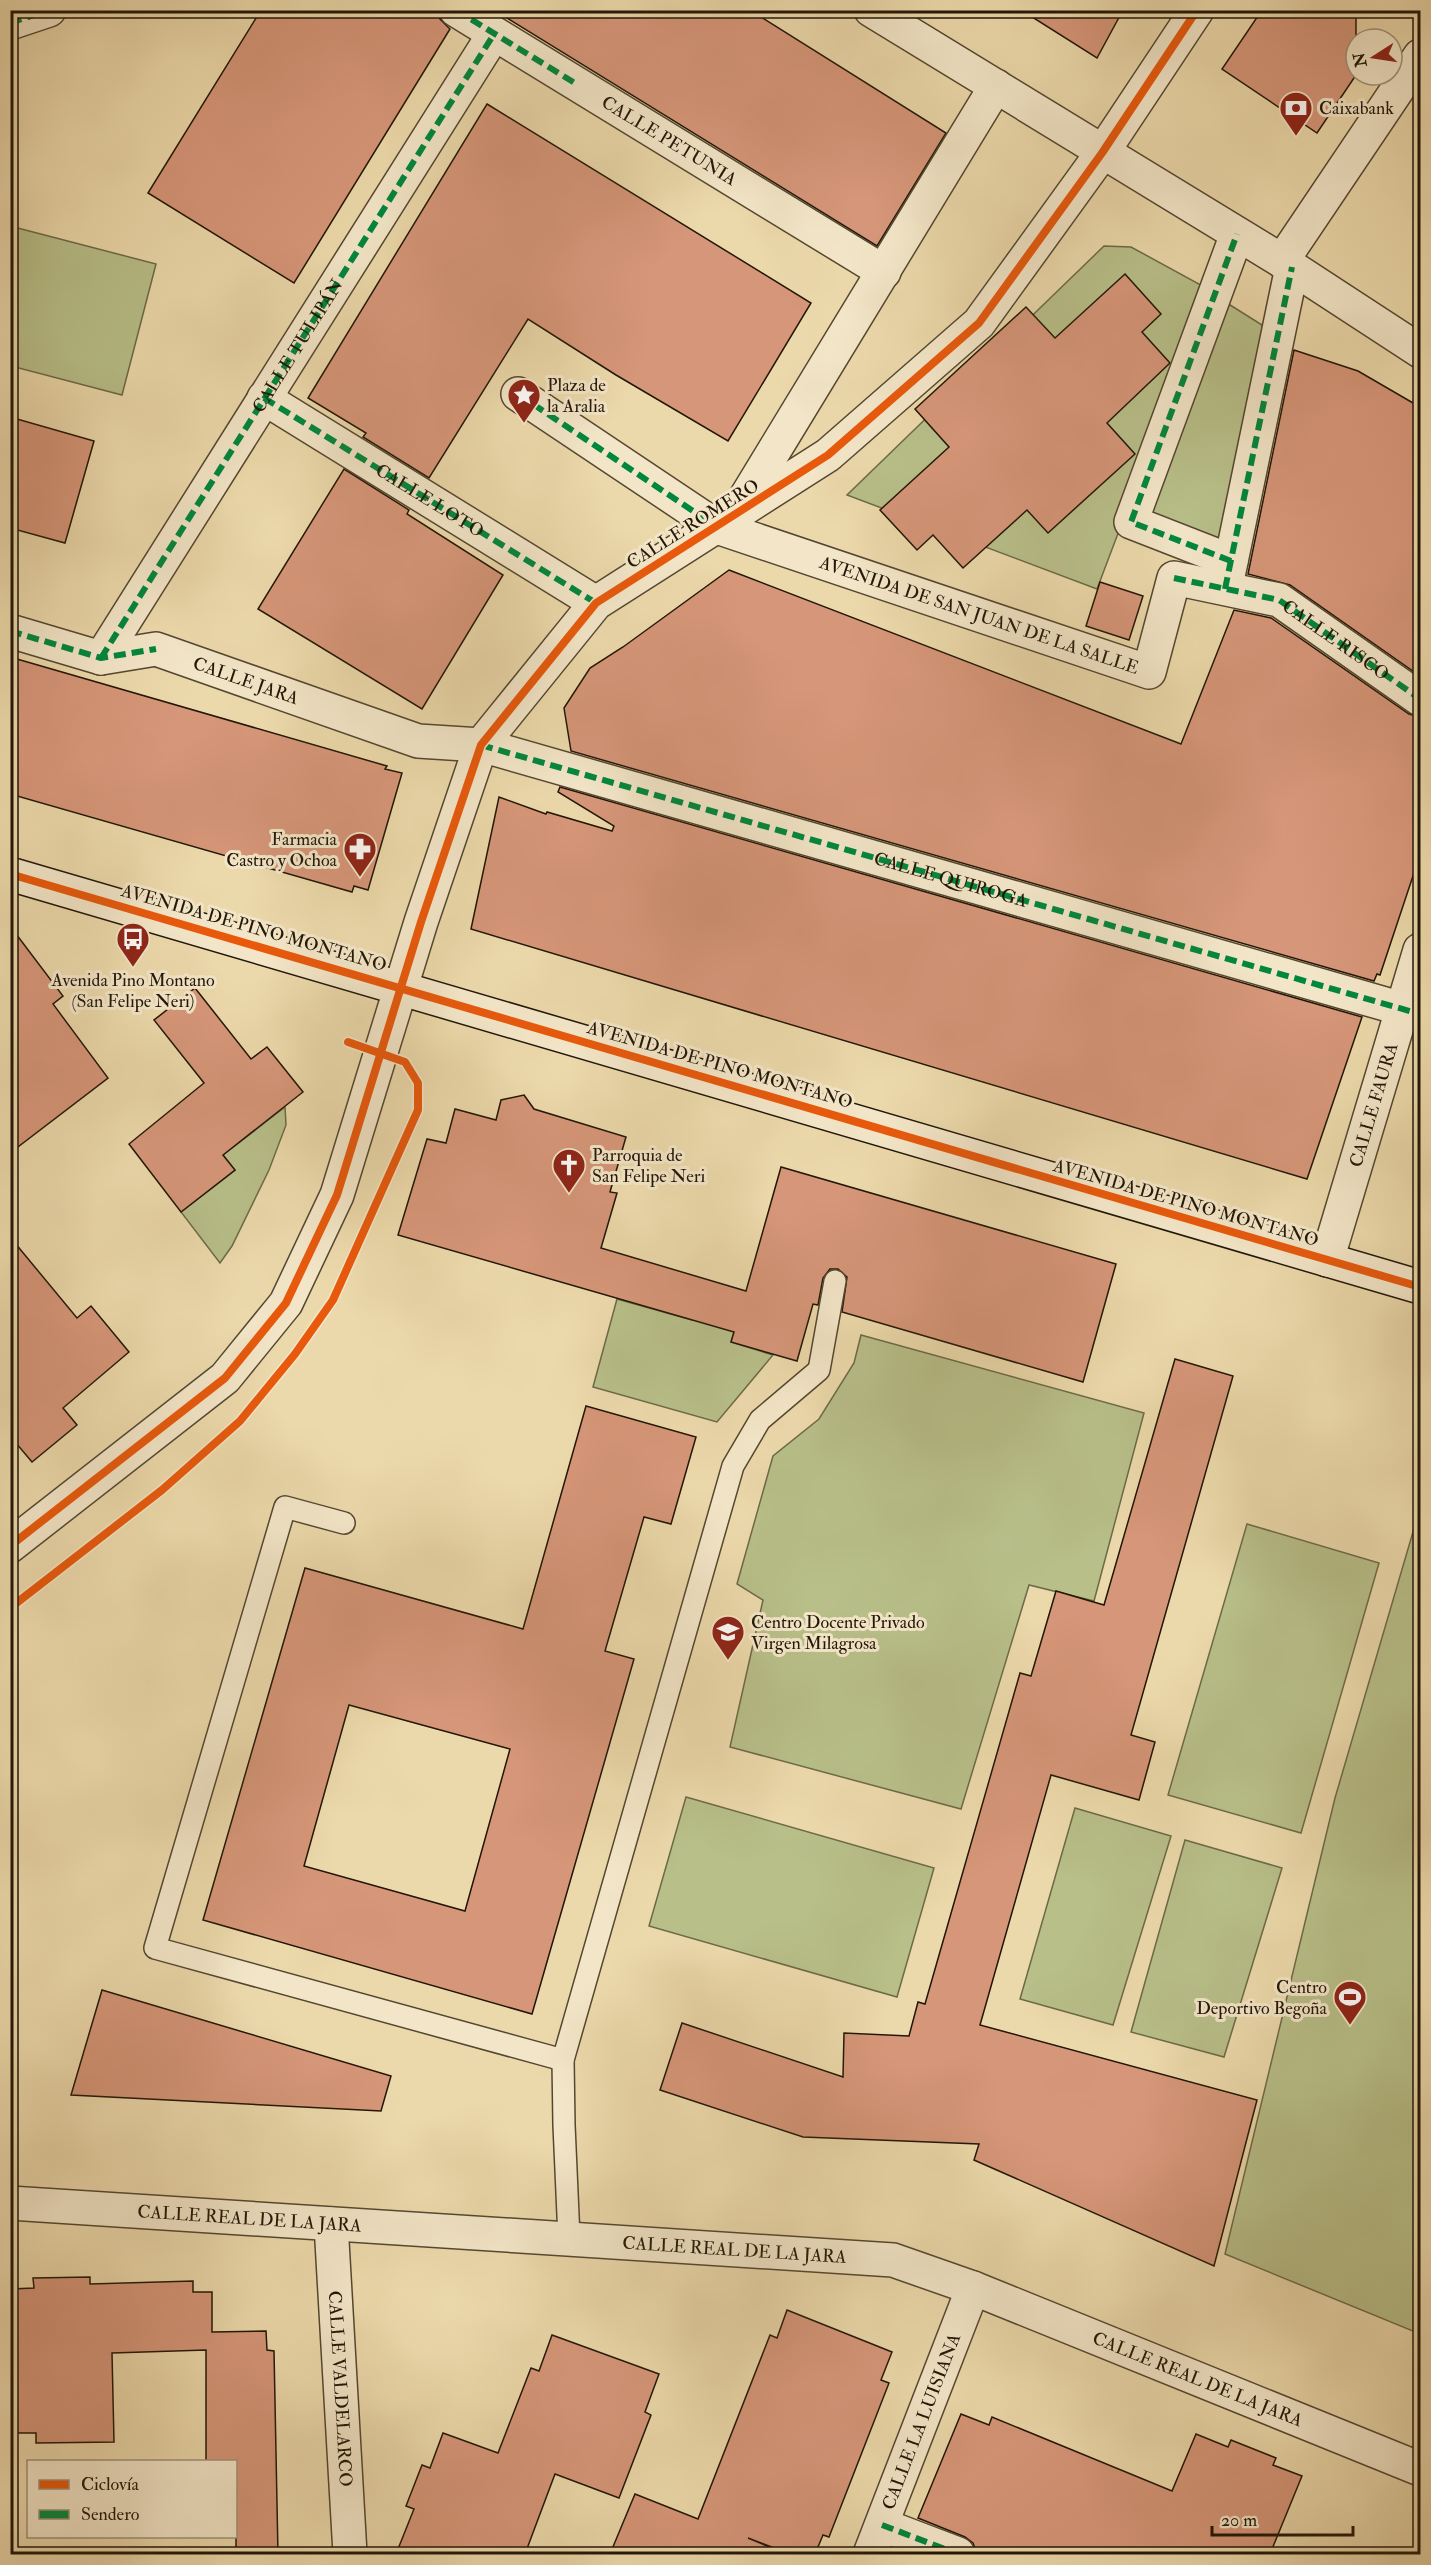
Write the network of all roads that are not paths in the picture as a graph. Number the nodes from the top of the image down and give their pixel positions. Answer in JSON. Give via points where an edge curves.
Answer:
{"nodes":[{"id":1,"x":49,"y":10,"type":"edge"},
{"id":2,"x":456,"y":10,"type":"edge"},
{"id":3,"x":871,"y":10,"type":"edge"},
{"id":4,"x":1197,"y":10,"type":"edge"},
{"id":5,"x":10,"y":23,"type":"edge"},
{"id":6,"x":494,"y":34,"type":"junction"},
{"id":7,"x":1420,"y":56,"type":"edge"},
{"id":8,"x":996,"y":86,"type":"junction"},
{"id":9,"x":1102,"y":153,"type":"junction"},
{"id":10,"x":1237,"y":234,"type":"junction"},
{"id":11,"x":1287,"y":264,"type":"junction"},
{"id":12,"x":884,"y":272,"type":"junction"},
{"id":13,"x":1420,"y":351,"type":"edge"},
{"id":14,"x":518,"y":394,"type":"dead end"},
{"id":15,"x":264,"y":398,"type":"junction"},
{"id":16,"x":725,"y":522,"type":"junction"},
{"id":17,"x":1228,"y":575,"type":"junction"},
{"id":18,"x":1174,"y":578,"type":"joint"},
{"id":19,"x":596,"y":603,"type":"junction"},
{"id":20,"x":10,"y":631,"type":"edge"},
{"id":21,"x":101,"y":658,"type":"junction"},
{"id":22,"x":1420,"y":699,"type":"edge"},
{"id":23,"x":481,"y":745,"type":"junction"},
{"id":24,"x":10,"y":874,"type":"edge"},
{"id":25,"x":1420,"y":950,"type":"edge"},
{"id":26,"x":402,"y":987,"type":"junction"},
{"id":27,"x":1412,"y":1010,"type":"edge"},
{"id":28,"x":1327,"y":1260,"type":"junction"},
{"id":29,"x":835,"y":1281,"type":"dead end"},
{"id":30,"x":1420,"y":1287,"type":"edge"},
{"id":31,"x":344,"y":1523,"type":"dead end"},
{"id":32,"x":10,"y":1546,"type":"edge"},
{"id":33,"x":563,"y":2060,"type":"junction"},
{"id":34,"x":10,"y":2203,"type":"edge"},
{"id":35,"x":332,"y":2224,"type":"junction"},
{"id":36,"x":569,"y":2238,"type":"junction"},
{"id":37,"x":973,"y":2288,"type":"junction"},
{"id":38,"x":1420,"y":2469,"type":"edge"},
{"id":39,"x":882,"y":2525,"type":"junction"},
{"id":40,"x":350,"y":2554,"type":"edge"},
{"id":41,"x":870,"y":2554,"type":"edge"},
{"id":42,"x":958,"y":2554,"type":"edge"}],
"edges":[{"from":1,"to":5,"type":"street"},
{"from":2,"to":6,"type":"street","name":"CALLE PETUNIA"},
{"from":3,"to":8,"type":"street"},
{"from":4,"to":9,"type":"street","name":"CALLE ROMERO"},
{"from":6,"to":12,"type":"street","name":"CALLE PETUNIA"},
{"from":6,"to":15,"type":"street","name":"CALLE TULIPÁN"},
{"from":7,"to":11,"type":"street"},
{"from":8,"to":9,"type":"street"},
{"from":8,"to":12,"type":"street","name":"CALLE ROMERO"},
{"from":9,"to":10,"type":"street"},
{"from":9,"to":16,"type":"street","name":"CALLE ROMERO","via":[[979,323],[828,455]]},
{"from":10,"to":11,"type":"street"},
{"from":10,"to":17,"type":"street","via":[[1131,522]]},
{"from":11,"to":13,"type":"street"},
{"from":11,"to":17,"type":"street"},
{"from":12,"to":16,"type":"street","name":"CALLE ROMERO"},
{"from":14,"to":16,"type":"street"},
{"from":15,"to":19,"type":"street","name":"CALLE LOTO"},
{"from":15,"to":21,"type":"street","name":"CALLE TULIPÁN"},
{"from":16,"to":18,"type":"street","name":"AVENIDA DE SAN JUAN DE LA SALLE","via":[[1149,672]]},
{"from":16,"to":19,"type":"street","name":"CALLE ROMERO"},
{"from":17,"to":18,"type":"street","name":"CALLE RISCO"},
{"from":17,"to":22,"type":"street","name":"CALLE RISCO","via":[[1279,600]]},
{"from":19,"to":23,"type":"street","name":"CALLE ROMERO"},
{"from":20,"to":21,"type":"street","name":"CALLE JARA"},
{"from":21,"to":23,"type":"street","name":"CALLE JARA","via":[[156,649],[418,741]]},
{"from":23,"to":26,"type":"street","name":"CALLE ROMERO"},
{"from":23,"to":27,"type":"street","name":"CALLE QUIROGA"},
{"from":24,"to":26,"type":"street","name":"AVENIDA DE PINO MONTANO"},
{"from":25,"to":27,"type":"street","name":"CALLE FAURA"},
{"from":26,"to":28,"type":"street","name":"AVENIDA DE PINO MONTANO"},
{"from":26,"to":32,"type":"street","name":"CALLE ROMERO","via":[[337,1195],[286,1303],[225,1378]]},
{"from":27,"to":28,"type":"street","name":"CALLE FAURA"},
{"from":28,"to":30,"type":"street","name":"AVENIDA DE PINO MONTANO"},
{"from":29,"to":33,"type":"lane","via":[[819,1370],[760,1420],[733,1466]]},
{"from":31,"to":33,"type":"lane","via":[[285,1507],[155,1948]]},
{"from":33,"to":36,"type":"lane"},
{"from":34,"to":35,"type":"street","name":"CALLE REAL DE LA JARA"},
{"from":35,"to":36,"type":"street","name":"CALLE REAL DE LA JARA"},
{"from":35,"to":40,"type":"street","name":"CALLE VALDELARCO"},
{"from":36,"to":37,"type":"street","name":"CALLE REAL DE LA JARA","via":[[893,2260]]},
{"from":37,"to":38,"type":"street","name":"CALLE REAL DE LA JARA"},
{"from":37,"to":39,"type":"street","name":"CALLE LA LUISIANA"},
{"from":39,"to":41,"type":"street","name":"CALLE LA LUISIANA"},
{"from":39,"to":42,"type":"street"}]}
